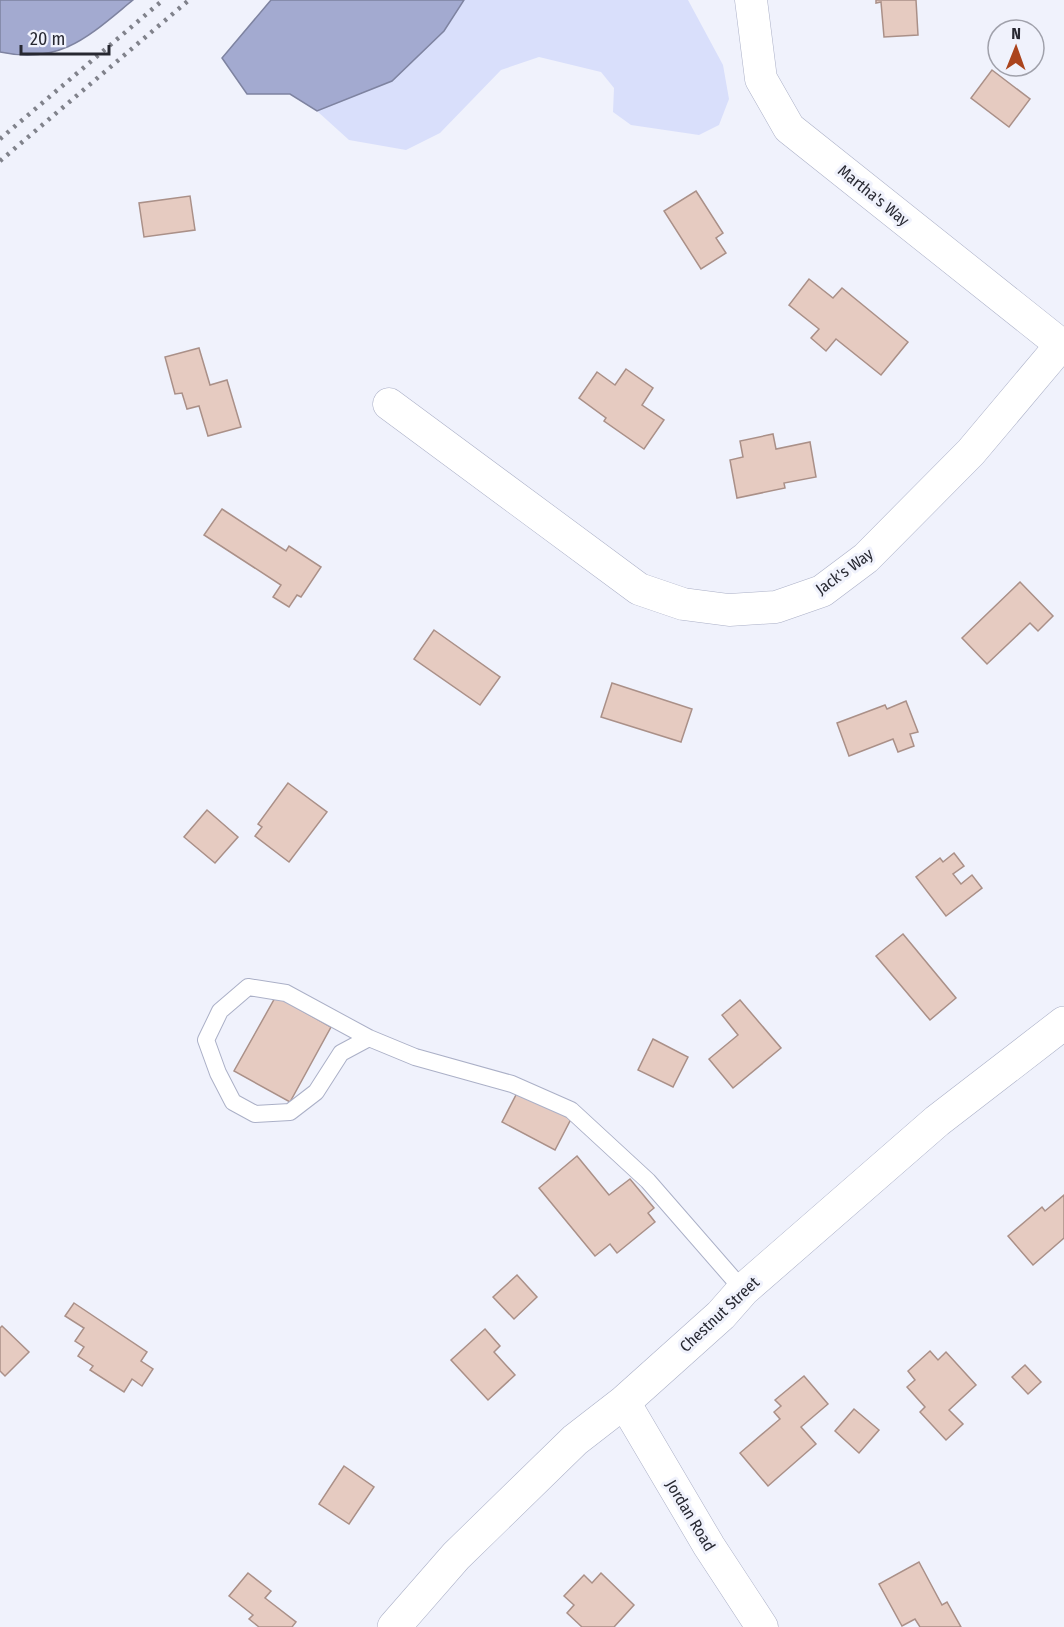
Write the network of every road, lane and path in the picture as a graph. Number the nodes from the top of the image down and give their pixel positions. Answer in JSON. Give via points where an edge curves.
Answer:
{"nodes":[{"id":1,"x":751,"y":0,"type":"edge"},
{"id":2,"x":1062,"y":346,"type":"edge"},
{"id":3,"x":389,"y":404,"type":"dead end"},
{"id":4,"x":1064,"y":1023,"type":"edge"},
{"id":5,"x":369,"y":1038,"type":"junction"},
{"id":6,"x":743,"y":1290,"type":"junction"},
{"id":7,"x":624,"y":1402,"type":"junction"},
{"id":8,"x":394,"y":1627,"type":"edge"},
{"id":9,"x":762,"y":1627,"type":"edge"}],
"edges":[{"from":1,"to":2,"type":"street","name":"Martha's Way","via":[[761,79],[789,128]]},
{"from":2,"to":3,"type":"street","name":"Jack's Way","via":[[971,452],[866,558],[822,591],[776,608],[729,610],[683,604],[639,589]]},
{"from":4,"to":6,"type":"main road","name":"Chestnut Street","via":[[937,1121]]},
{"from":5,"to":5,"type":"lane","via":[[286,993],[248,987],[220,1011],[206,1040],[233,1102],[255,1114],[290,1113],[316,1092],[341,1053]]},
{"from":5,"to":6,"type":"lane","via":[[415,1058],[512,1084],[571,1110],[648,1181]]},
{"from":6,"to":7,"type":"main road","name":"Chestnut Street","via":[[721,1315]]},
{"from":7,"to":8,"type":"main road","name":"Chestnut Street","via":[[575,1440],[456,1556]]},
{"from":7,"to":9,"type":"street","name":"Jordan Road"}]}
